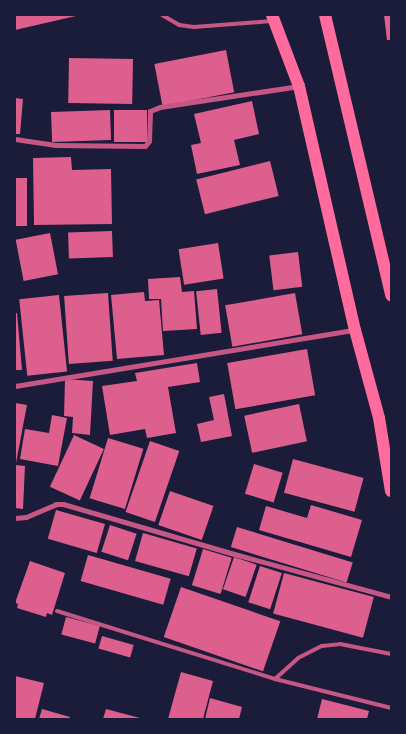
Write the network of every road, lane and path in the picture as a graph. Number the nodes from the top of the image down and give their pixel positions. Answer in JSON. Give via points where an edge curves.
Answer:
{"nodes":[{"id":1,"x":162,"y":15,"type":"edge"},
{"id":2,"x":325,"y":15,"type":"edge"},
{"id":3,"x":273,"y":18,"type":"edge"},
{"id":4,"x":299,"y":86,"type":"junction"},
{"id":5,"x":15,"y":139,"type":"edge"},
{"id":6,"x":391,"y":295,"type":"edge"},
{"id":7,"x":355,"y":330,"type":"junction"},
{"id":8,"x":15,"y":386,"type":"edge"},
{"id":9,"x":391,"y":491,"type":"edge"},
{"id":10,"x":15,"y":518,"type":"edge"},
{"id":11,"x":391,"y":597,"type":"edge"},
{"id":12,"x":57,"y":611,"type":"dead end"},
{"id":13,"x":391,"y":654,"type":"edge"},
{"id":14,"x":276,"y":679,"type":"junction"},
{"id":15,"x":391,"y":708,"type":"edge"}],
"edges":[{"from":1,"to":3,"type":"lane","via":[[179,25],[194,27]]},
{"from":2,"to":6,"type":"main road"},
{"from":3,"to":4,"type":"main road"},
{"from":4,"to":5,"type":"street","via":[[150,111],[150,141],[146,146],[56,145]]},
{"from":4,"to":7,"type":"main road"},
{"from":7,"to":8,"type":"street"},
{"from":7,"to":9,"type":"main road","via":[[378,418]]},
{"from":10,"to":11,"type":"street","via":[[63,504]]},
{"from":12,"to":14,"type":"lane"},
{"from":13,"to":14,"type":"lane","via":[[340,644],[322,646],[298,658]]},
{"from":14,"to":15,"type":"lane"}]}
